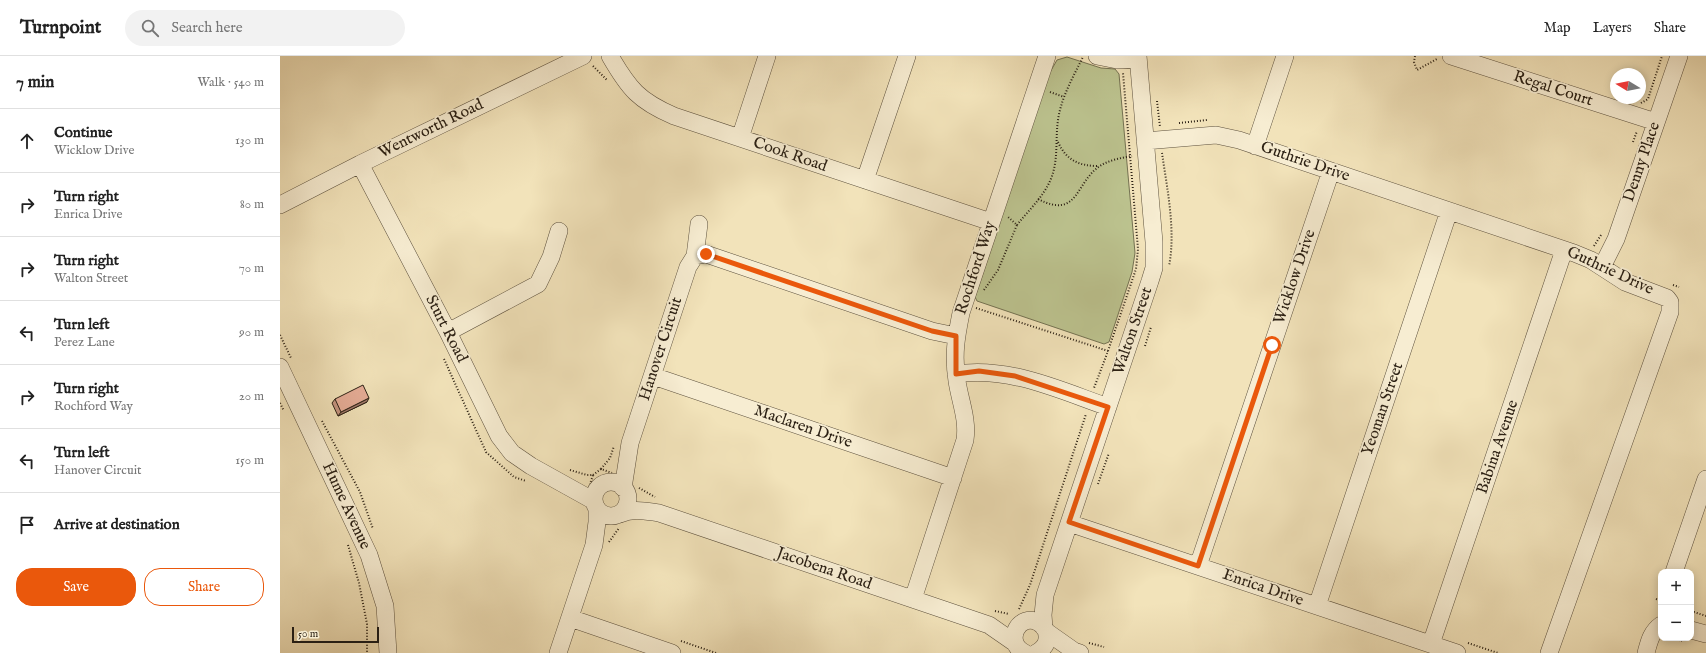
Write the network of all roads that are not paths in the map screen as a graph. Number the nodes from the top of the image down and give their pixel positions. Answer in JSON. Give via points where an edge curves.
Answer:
{"nodes":[{"id":1,"x":610,"y":56,"type":"edge"},
{"id":2,"x":767,"y":56,"type":"edge"},
{"id":3,"x":907,"y":56,"type":"edge"},
{"id":4,"x":1047,"y":56,"type":"edge"},
{"id":5,"x":1097,"y":56,"type":"edge"},
{"id":6,"x":1285,"y":56,"type":"edge"},
{"id":7,"x":1451,"y":56,"type":"edge"},
{"id":8,"x":1679,"y":56,"type":"edge"},
{"id":9,"x":1138,"y":57,"type":"edge"},
{"id":10,"x":584,"y":62,"type":"edge"},
{"id":11,"x":1656,"y":122,"type":"junction"},
{"id":12,"x":740,"y":138,"type":"junction"},
{"id":13,"x":1255,"y":146,"type":"junction"},
{"id":14,"x":1140,"y":151,"type":"junction"},
{"id":15,"x":360,"y":164,"type":"junction"},
{"id":16,"x":1331,"y":171,"type":"junction"},
{"id":17,"x":866,"y":180,"type":"junction"},
{"id":18,"x":280,"y":205,"type":"edge"},
{"id":19,"x":1448,"y":211,"type":"junction"},
{"id":20,"x":991,"y":222,"type":"junction"},
{"id":21,"x":699,"y":224,"type":"dead end"},
{"id":22,"x":559,"y":231,"type":"dead end"},
{"id":23,"x":1564,"y":250,"type":"junction"},
{"id":24,"x":695,"y":256,"type":"junction"},
{"id":25,"x":1605,"y":261,"type":"junction"},
{"id":26,"x":448,"y":332,"type":"junction"},
{"id":27,"x":956,"y":336,"type":"junction"},
{"id":28,"x":280,"y":367,"type":"edge"},
{"id":29,"x":956,"y":374,"type":"junction"},
{"id":30,"x":653,"y":376,"type":"junction"},
{"id":31,"x":1108,"y":407,"type":"junction"},
{"id":32,"x":622,"y":444,"type":"junction"},
{"id":33,"x":953,"y":478,"type":"junction"},
{"id":34,"x":1706,"y":479,"type":"edge"},
{"id":35,"x":629,"y":488,"type":"junction"},
{"id":36,"x":598,"y":489,"type":"junction"},
{"id":37,"x":658,"y":506,"type":"junction"},
{"id":38,"x":618,"y":514,"type":"junction"},
{"id":39,"x":1069,"y":522,"type":"junction"},
{"id":40,"x":594,"y":545,"type":"junction"},
{"id":41,"x":1198,"y":566,"type":"junction"},
{"id":42,"x":1675,"y":569,"type":"edge"},
{"id":43,"x":1045,"y":596,"type":"junction"},
{"id":44,"x":913,"y":599,"type":"junction"},
{"id":45,"x":1317,"y":606,"type":"junction"},
{"id":46,"x":570,"y":618,"type":"junction"},
{"id":47,"x":1021,"y":623,"type":"junction"},
{"id":48,"x":989,"y":625,"type":"junction"},
{"id":49,"x":1658,"y":628,"type":"edge"},
{"id":50,"x":1046,"y":630,"type":"junction"},
{"id":51,"x":1694,"y":631,"type":"edge"},
{"id":52,"x":1706,"y":634,"type":"edge"},
{"id":53,"x":1431,"y":644,"type":"junction"},
{"id":54,"x":1459,"y":647,"type":"edge"},
{"id":55,"x":1025,"y":650,"type":"edge"},
{"id":56,"x":1077,"y":652,"type":"edge"},
{"id":57,"x":388,"y":653,"type":"edge"},
{"id":58,"x":558,"y":653,"type":"edge"},
{"id":59,"x":672,"y":653,"type":"edge"},
{"id":60,"x":1549,"y":653,"type":"edge"},
{"id":61,"x":1646,"y":653,"type":"edge"}],
"edges":[{"from":1,"to":12,"type":"street","name":"Cook Road","via":[[624,80],[653,107]]},
{"from":2,"to":12,"type":"street"},
{"from":3,"to":17,"type":"street"},
{"from":4,"to":20,"type":"street","name":"Rochford Way"},
{"from":5,"to":9,"type":"street","via":[[1121,60]]},
{"from":6,"to":13,"type":"street"},
{"from":7,"to":11,"type":"street","name":"Regal Court"},
{"from":8,"to":11,"type":"street","name":"Denny Place"},
{"from":9,"to":14,"type":"street","name":"Walton Street"},
{"from":10,"to":15,"type":"street","name":"Wentworth Road"},
{"from":11,"to":25,"type":"street","name":"Denny Place","via":[[1616,239]]},
{"from":12,"to":17,"type":"street","name":"Cook Road"},
{"from":13,"to":14,"type":"street","name":"Guthrie Drive","via":[[1216,135]]},
{"from":13,"to":16,"type":"street","name":"Guthrie Drive"},
{"from":14,"to":31,"type":"street","name":"Walton Street","via":[[1154,242],[1154,268]]},
{"from":15,"to":18,"type":"street","name":"Wentworth Road"},
{"from":15,"to":26,"type":"street","name":"Sturt Road"},
{"from":16,"to":19,"type":"street","name":"Guthrie Drive"},
{"from":16,"to":41,"type":"street","name":"Wicklow Drive"},
{"from":17,"to":20,"type":"street","name":"Cook Road"},
{"from":19,"to":23,"type":"street","name":"Guthrie Drive"},
{"from":19,"to":45,"type":"street","name":"Yeoman Street"},
{"from":20,"to":27,"type":"street","name":"Rochford Way"},
{"from":21,"to":24,"type":"street","name":"Hanover Circuit"},
{"from":22,"to":26,"type":"street","via":[[551,257],[538,284]]},
{"from":23,"to":25,"type":"street","name":"Guthrie Drive"},
{"from":23,"to":53,"type":"street","name":"Babina Avenue"},
{"from":24,"to":27,"type":"street","via":[[706,254],[932,331]]},
{"from":24,"to":30,"type":"street","name":"Hanover Circuit","via":[[688,267]]},
{"from":25,"to":60,"type":"street","name":"Guthrie Drive","via":[[1626,282],[1667,298],[1670,302],[1670,312]]},
{"from":26,"to":36,"type":"street","name":"Sturt Road","via":[[499,436],[512,453],[551,477]]},
{"from":27,"to":29,"type":"street","name":"Rochford Way"},
{"from":28,"to":57,"type":"street","name":"Hume Avenue","via":[[369,555],[385,606]]},
{"from":29,"to":31,"type":"street","via":[[979,371],[1015,376]]},
{"from":29,"to":33,"type":"street","name":"Rochford Way","via":[[966,430],[963,449]]},
{"from":30,"to":32,"type":"street","name":"Hanover Circuit"},
{"from":30,"to":33,"type":"street","name":"Maclaren Drive"},
{"from":31,"to":39,"type":"street","name":"Walton Street"},
{"from":32,"to":35,"type":"street","name":"Hanover Circuit"},
{"from":32,"to":36,"type":"street","name":"Hanover Circuit"},
{"from":33,"to":44,"type":"street","name":"Rochford Way"},
{"from":34,"to":42,"type":"street"},
{"from":35,"to":36,"type":"street","via":[[613,483]]},
{"from":35,"to":37,"type":"street","name":"Jacobena Road","via":[[636,498]]},
{"from":35,"to":38,"type":"street","via":[[627,504]]},
{"from":36,"to":38,"type":"street","via":[[602,513],[606,516]]},
{"from":36,"to":40,"type":"street"},
{"from":37,"to":38,"type":"street","name":"Jacobena Road","via":[[627,510]]},
{"from":37,"to":44,"type":"street","name":"Jacobena Road"},
{"from":38,"to":40,"type":"street","via":[[607,523]]},
{"from":39,"to":41,"type":"street","name":"Enrica Drive"},
{"from":39,"to":43,"type":"street","name":"Walton Street"},
{"from":40,"to":46,"type":"street"},
{"from":41,"to":45,"type":"street","name":"Enrica Drive"},
{"from":43,"to":47,"type":"street","name":"Walton Street"},
{"from":43,"to":50,"type":"street","name":"Walton Street","via":[[1043,615]]},
{"from":44,"to":48,"type":"street","name":"Jacobena Road"},
{"from":45,"to":53,"type":"street","name":"Enrica Drive"},
{"from":46,"to":58,"type":"street"},
{"from":46,"to":59,"type":"street"},
{"from":47,"to":48,"type":"street","name":"Jacobena Road"},
{"from":47,"to":50,"type":"street","via":[[1033,620]]},
{"from":47,"to":55,"type":"street","via":[[1014,633]]},
{"from":48,"to":55,"type":"street","name":"Jacobena Road"},
{"from":49,"to":61,"type":"street","via":[[1651,637]]},
{"from":50,"to":55,"type":"street","via":[[1047,642]]},
{"from":50,"to":56,"type":"street"},
{"from":51,"to":52,"type":"street"},
{"from":53,"to":54,"type":"street","name":"Enrica Drive"},
{"from":55,"to":56,"type":"street"}]}
